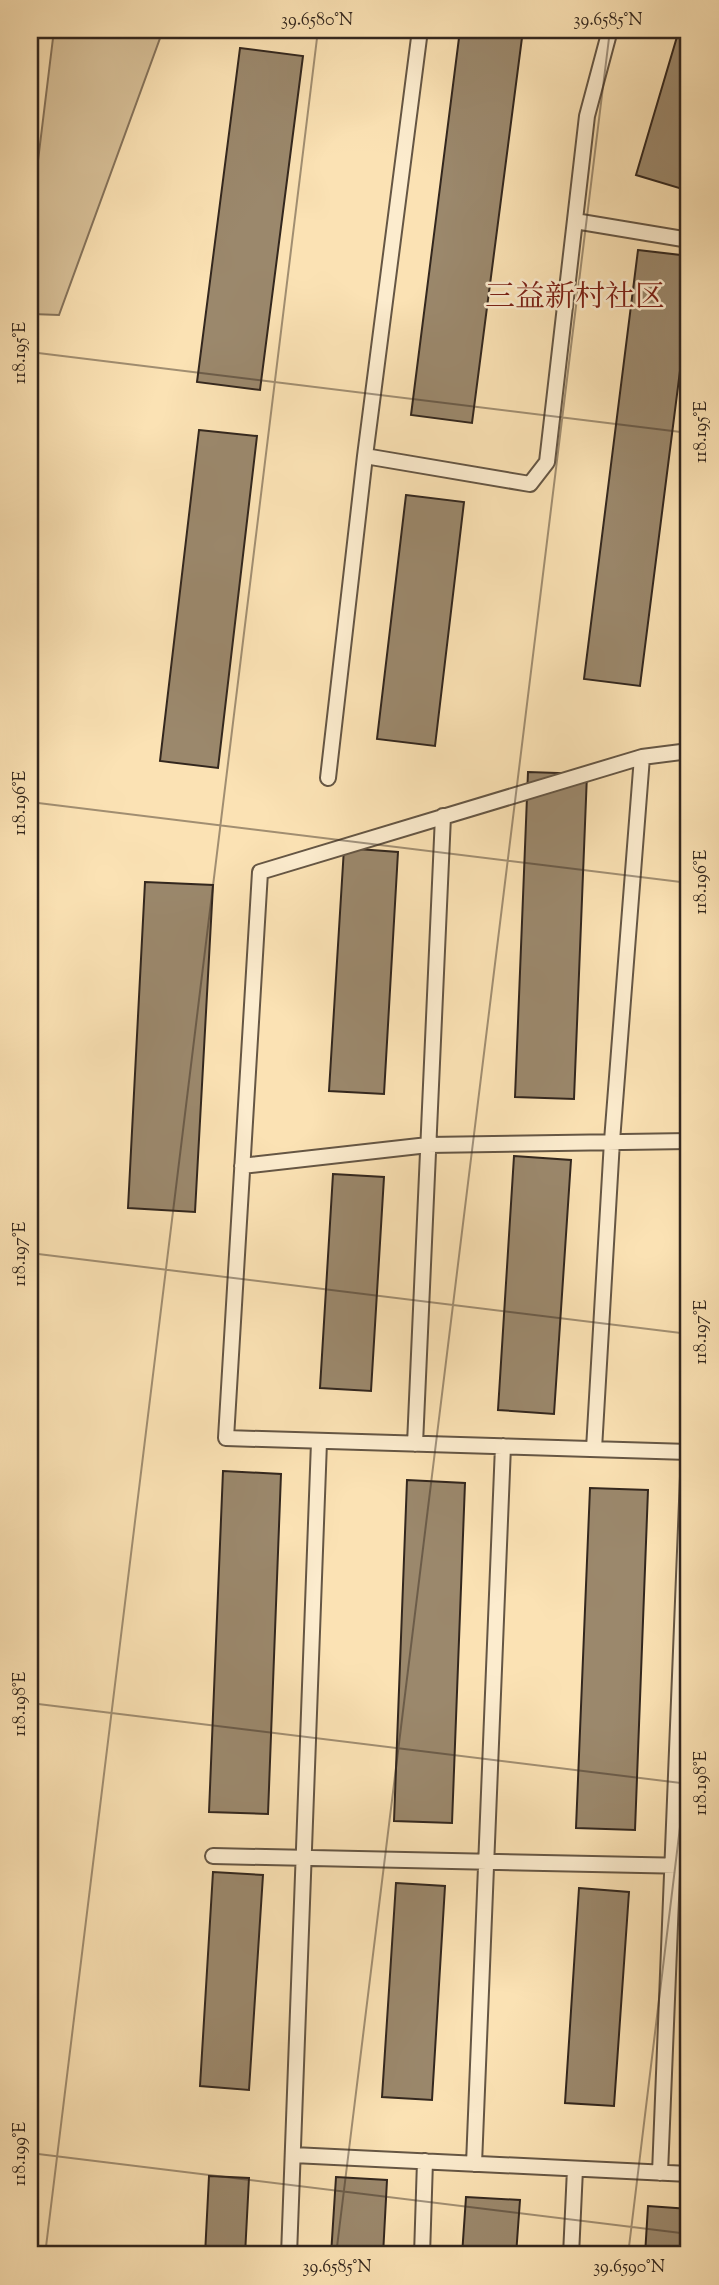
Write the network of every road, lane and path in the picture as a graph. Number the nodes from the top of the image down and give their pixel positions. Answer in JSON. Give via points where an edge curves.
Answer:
{"nodes":[{"id":1,"x":419,"y":30,"type":"edge"},
{"id":2,"x":610,"y":30,"type":"edge"},
{"id":3,"x":575,"y":221,"type":"junction"},
{"id":4,"x":689,"y":240,"type":"edge"},
{"id":5,"x":365,"y":456,"type":"junction"},
{"id":6,"x":689,"y":751,"type":"edge"},
{"id":7,"x":642,"y":757,"type":"junction"},
{"id":8,"x":328,"y":778,"type":"dead end"},
{"id":9,"x":443,"y":816,"type":"junction"},
{"id":10,"x":612,"y":1141,"type":"junction"},
{"id":11,"x":689,"y":1142,"type":"edge"},
{"id":12,"x":428,"y":1145,"type":"junction"},
{"id":13,"x":242,"y":1166,"type":"junction"},
{"id":14,"x":319,"y":1442,"type":"junction"},
{"id":15,"x":415,"y":1444,"type":"junction"},
{"id":16,"x":503,"y":1446,"type":"junction"},
{"id":17,"x":594,"y":1449,"type":"junction"},
{"id":18,"x":689,"y":1452,"type":"edge"},
{"id":19,"x":213,"y":1857,"type":"dead end"},
{"id":20,"x":303,"y":1859,"type":"junction"},
{"id":21,"x":486,"y":1862,"type":"junction"},
{"id":22,"x":673,"y":1866,"type":"junction"},
{"id":23,"x":689,"y":1866,"type":"edge"},
{"id":24,"x":293,"y":2155,"type":"junction"},
{"id":25,"x":425,"y":2161,"type":"junction"},
{"id":26,"x":474,"y":2164,"type":"junction"},
{"id":27,"x":575,"y":2169,"type":"junction"},
{"id":28,"x":660,"y":2173,"type":"junction"},
{"id":29,"x":689,"y":2174,"type":"edge"},
{"id":30,"x":289,"y":2255,"type":"edge"},
{"id":31,"x":422,"y":2255,"type":"edge"},
{"id":32,"x":571,"y":2255,"type":"edge"}],
"edges":[{"from":1,"to":5,"type":"lane"},
{"from":2,"to":3,"type":"lane","via":[[587,116]]},
{"from":3,"to":4,"type":"lane"},
{"from":3,"to":5,"type":"lane","via":[[547,462],[530,484]]},
{"from":5,"to":8,"type":"lane"},
{"from":6,"to":7,"type":"lane"},
{"from":7,"to":9,"type":"lane"},
{"from":7,"to":10,"type":"lane"},
{"from":9,"to":12,"type":"lane"},
{"from":9,"to":13,"type":"lane","via":[[260,872]]},
{"from":10,"to":11,"type":"lane"},
{"from":10,"to":12,"type":"lane"},
{"from":10,"to":17,"type":"lane"},
{"from":12,"to":13,"type":"lane"},
{"from":12,"to":15,"type":"lane"},
{"from":13,"to":14,"type":"lane","via":[[226,1438]]},
{"from":14,"to":15,"type":"lane"},
{"from":14,"to":20,"type":"lane"},
{"from":15,"to":16,"type":"lane"},
{"from":16,"to":17,"type":"lane"},
{"from":16,"to":21,"type":"lane"},
{"from":17,"to":18,"type":"lane"},
{"from":18,"to":22,"type":"lane"},
{"from":19,"to":20,"type":"lane"},
{"from":20,"to":21,"type":"lane"},
{"from":20,"to":24,"type":"lane"},
{"from":21,"to":22,"type":"lane"},
{"from":21,"to":26,"type":"lane"},
{"from":22,"to":23,"type":"lane"},
{"from":22,"to":28,"type":"lane"},
{"from":24,"to":25,"type":"lane"},
{"from":24,"to":30,"type":"lane"},
{"from":25,"to":26,"type":"lane"},
{"from":25,"to":31,"type":"lane"},
{"from":26,"to":27,"type":"lane"},
{"from":27,"to":28,"type":"lane"},
{"from":27,"to":32,"type":"lane"},
{"from":28,"to":29,"type":"lane"}]}
